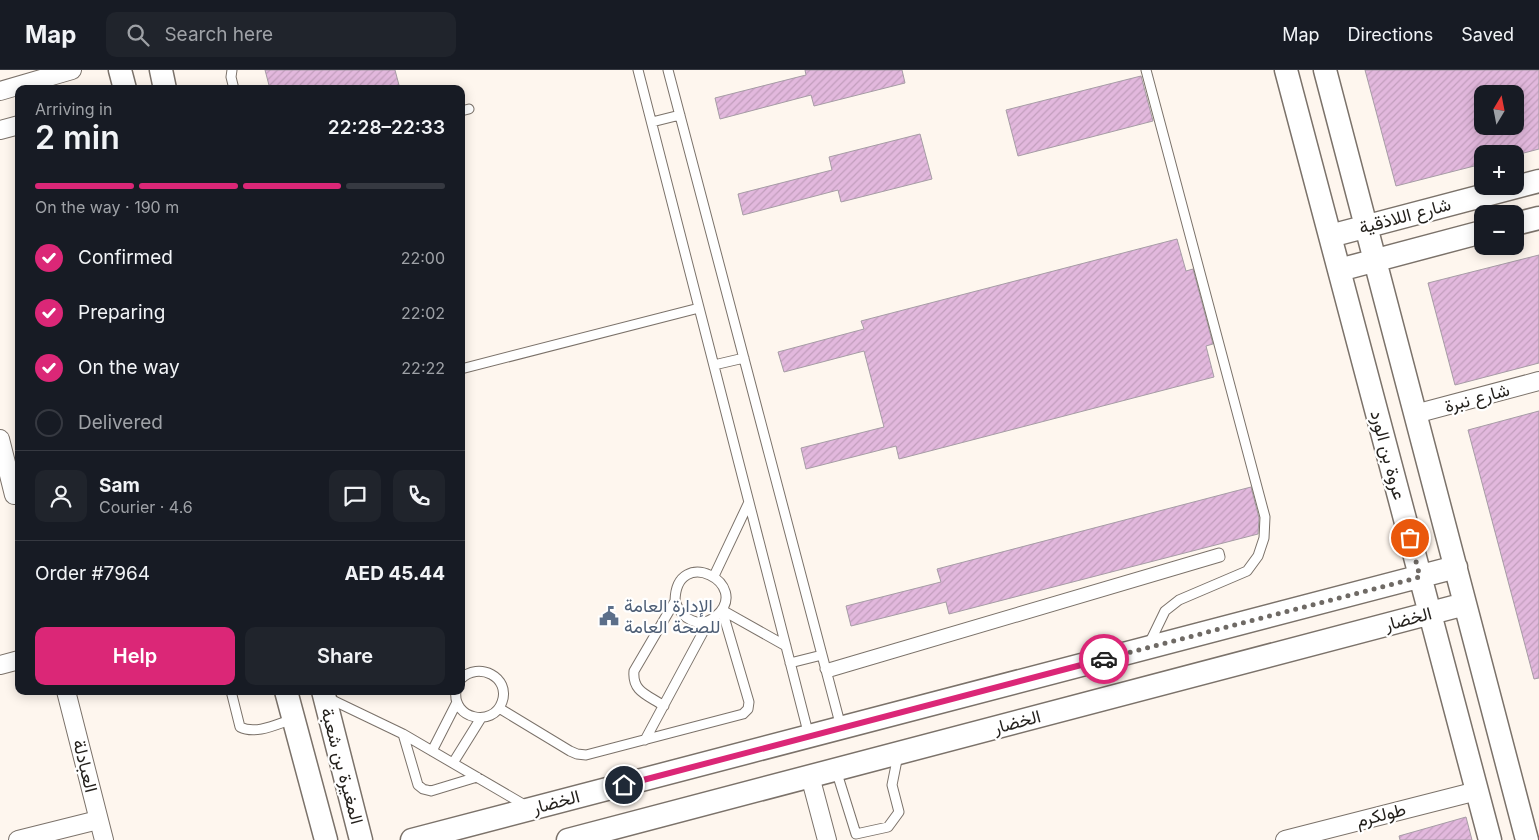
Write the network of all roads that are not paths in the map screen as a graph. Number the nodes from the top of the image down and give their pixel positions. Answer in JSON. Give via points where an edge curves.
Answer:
{"nodes":[{"id":1,"x":72,"y":70,"type":"edge"},
{"id":2,"x":120,"y":70,"type":"edge"},
{"id":3,"x":161,"y":70,"type":"edge"},
{"id":4,"x":232,"y":70,"type":"edge"},
{"id":5,"x":638,"y":70,"type":"edge"},
{"id":6,"x":668,"y":70,"type":"edge"},
{"id":7,"x":1146,"y":70,"type":"edge"},
{"id":8,"x":1286,"y":70,"type":"edge"},
{"id":9,"x":1326,"y":70,"type":"edge"},
{"id":10,"x":31,"y":85,"type":"edge"},
{"id":11,"x":124,"y":85,"type":"edge"},
{"id":12,"x":165,"y":85,"type":"edge"},
{"id":13,"x":233,"y":85,"type":"edge"},
{"id":14,"x":15,"y":88,"type":"edge"},
{"id":15,"x":0,"y":91,"type":"edge"},
{"id":16,"x":680,"y":116,"type":"junction"},
{"id":17,"x":652,"y":122,"type":"junction"},
{"id":18,"x":15,"y":126,"type":"edge"},
{"id":19,"x":0,"y":130,"type":"edge"},
{"id":20,"x":1539,"y":181,"type":"edge"},
{"id":21,"x":1539,"y":218,"type":"edge"},
{"id":22,"x":1524,"y":222,"type":"edge"},
{"id":23,"x":1366,"y":227,"type":"junction"},
{"id":24,"x":1474,"y":234,"type":"edge"},
{"id":25,"x":1330,"y":236,"type":"junction"},
{"id":26,"x":1376,"y":260,"type":"junction"},
{"id":27,"x":1339,"y":270,"type":"junction"},
{"id":28,"x":700,"y":308,"type":"junction"},
{"id":29,"x":744,"y":358,"type":"junction"},
{"id":30,"x":714,"y":365,"type":"junction"},
{"id":31,"x":465,"y":367,"type":"edge"},
{"id":32,"x":1539,"y":382,"type":"edge"},
{"id":33,"x":1416,"y":414,"type":"junction"},
{"id":34,"x":0,"y":439,"type":"edge"},
{"id":35,"x":11,"y":496,"type":"edge"},
{"id":36,"x":749,"y":502,"type":"junction"},
{"id":37,"x":1456,"y":567,"type":"junction"},
{"id":38,"x":714,"y":576,"type":"junction"},
{"id":39,"x":1420,"y":577,"type":"junction"},
{"id":40,"x":675,"y":601,"type":"junction"},
{"id":41,"x":1466,"y":604,"type":"junction"},
{"id":42,"x":722,"y":610,"type":"junction"},
{"id":43,"x":1430,"y":613,"type":"junction"},
{"id":44,"x":709,"y":621,"type":"junction"},
{"id":45,"x":786,"y":646,"type":"junction"},
{"id":46,"x":1147,"y":648,"type":"junction"},
{"id":47,"x":822,"y":655,"type":"junction"},
{"id":48,"x":15,"y":661,"type":"edge"},
{"id":49,"x":790,"y":663,"type":"junction"},
{"id":50,"x":0,"y":665,"type":"edge"},
{"id":51,"x":826,"y":672,"type":"junction"},
{"id":52,"x":465,"y":676,"type":"edge"},
{"id":53,"x":67,"y":695,"type":"edge"},
{"id":54,"x":232,"y":695,"type":"edge"},
{"id":55,"x":287,"y":695,"type":"edge"},
{"id":56,"x":323,"y":695,"type":"edge"},
{"id":57,"x":325,"y":695,"type":"edge"},
{"id":58,"x":456,"y":695,"type":"edge"},
{"id":59,"x":457,"y":702,"type":"junction"},
{"id":60,"x":664,"y":706,"type":"junction"},
{"id":61,"x":499,"y":708,"type":"junction"},
{"id":62,"x":480,"y":718,"type":"junction"},
{"id":63,"x":294,"y":719,"type":"junction"},
{"id":64,"x":841,"y":728,"type":"junction"},
{"id":65,"x":403,"y":734,"type":"junction"},
{"id":66,"x":809,"y":736,"type":"junction"},
{"id":67,"x":646,"y":740,"type":"junction"},
{"id":68,"x":432,"y":751,"type":"junction"},
{"id":69,"x":899,"y":753,"type":"junction"},
{"id":70,"x":453,"y":763,"type":"junction"},
{"id":71,"x":836,"y":770,"type":"junction"},
{"id":72,"x":810,"y":776,"type":"junction"},
{"id":73,"x":477,"y":777,"type":"junction"},
{"id":74,"x":1477,"y":791,"type":"junction"},
{"id":75,"x":532,"y":809,"type":"junction"},
{"id":76,"x":98,"y":820,"type":"junction"},
{"id":77,"x":18,"y":840,"type":"edge"},
{"id":78,"x":104,"y":840,"type":"edge"},
{"id":79,"x":326,"y":840,"type":"edge"},
{"id":80,"x":361,"y":840,"type":"edge"},
{"id":81,"x":412,"y":840,"type":"edge"},
{"id":82,"x":568,"y":840,"type":"edge"},
{"id":83,"x":827,"y":840,"type":"edge"},
{"id":84,"x":1284,"y":840,"type":"edge"},
{"id":85,"x":1490,"y":840,"type":"edge"},
{"id":86,"x":1527,"y":840,"type":"edge"}],
"edges":[{"from":1,"to":10,"type":"street"},
{"from":2,"to":11,"type":"street"},
{"from":3,"to":12,"type":"street"},
{"from":4,"to":13,"type":"lane"},
{"from":5,"to":17,"type":"lane"},
{"from":6,"to":16,"type":"lane"},
{"from":7,"to":46,"type":"lane","via":[[1265,517],[1264,538],[1258,556],[1246,571],[1179,600],[1165,611]]},
{"from":8,"to":25,"type":"street","name":"عروة بن الورد"},
{"from":9,"to":23,"type":"street","name":"عروة بن الورد"},
{"from":14,"to":15,"type":"street"},
{"from":16,"to":17,"type":"lane"},
{"from":16,"to":29,"type":"lane"},
{"from":17,"to":28,"type":"lane"},
{"from":18,"to":19,"type":"street"},
{"from":20,"to":23,"type":"street","name":"شارع اللاذقية"},
{"from":21,"to":22,"type":"street"},
{"from":23,"to":25,"type":"street","name":"شارع اللاذقية"},
{"from":23,"to":26,"type":"street","name":"عروة بن الورد"},
{"from":24,"to":26,"type":"street","name":"شارع اللاذقية"},
{"from":25,"to":27,"type":"street","name":"عروة بن الورد"},
{"from":26,"to":27,"type":"street","name":"شارع اللاذقية"},
{"from":26,"to":33,"type":"street","name":"عروة بن الورد"},
{"from":27,"to":39,"type":"street","name":"عروة بن الورد"},
{"from":28,"to":30,"type":"lane"},
{"from":28,"to":31,"type":"lane"},
{"from":29,"to":30,"type":"lane"},
{"from":29,"to":47,"type":"lane"},
{"from":30,"to":36,"type":"lane"},
{"from":32,"to":33,"type":"street","name":"شارع نبرة"},
{"from":33,"to":37,"type":"street","name":"عروة بن الورد"},
{"from":34,"to":35,"type":"street"},
{"from":36,"to":38,"type":"lane"},
{"from":36,"to":45,"type":"lane"},
{"from":37,"to":39,"type":"street","name":"الخضار"},
{"from":37,"to":41,"type":"street","name":"عروة بن الورد"},
{"from":38,"to":40,"type":"lane","via":[[698,572],[683,578],[675,593]]},
{"from":38,"to":42,"type":"lane","via":[[720,581],[726,596]]},
{"from":39,"to":43,"type":"street","name":"عروة بن الورد"},
{"from":39,"to":46,"type":"street","name":"الخضار"},
{"from":40,"to":44,"type":"lane","via":[[687,619]]},
{"from":40,"to":60,"type":"lane","via":[[634,671],[633,682],[637,688]]},
{"from":41,"to":43,"type":"street","name":"الخضار"},
{"from":41,"to":86,"type":"street","name":"عروة بن الورد"},
{"from":42,"to":44,"type":"lane"},
{"from":42,"to":45,"type":"lane"},
{"from":42,"to":67,"type":"lane","via":[[749,702],[748,709],[743,714]]},
{"from":43,"to":69,"type":"street","name":"الخضار"},
{"from":43,"to":74,"type":"street","name":"عروة بن الورد"},
{"from":44,"to":60,"type":"lane"},
{"from":45,"to":49,"type":"lane"},
{"from":46,"to":64,"type":"street","name":"الخضار"},
{"from":47,"to":49,"type":"lane"},
{"from":47,"to":51,"type":"lane"},
{"from":48,"to":50,"type":"street"},
{"from":49,"to":66,"type":"lane"},
{"from":51,"to":51,"type":"lane","via":[[1220,557],[1219,554]]},
{"from":51,"to":64,"type":"lane"},
{"from":52,"to":61,"type":"lane","via":[[479,670],[493,674],[504,694]]},
{"from":53,"to":76,"type":"street","name":"العبادلة"},
{"from":54,"to":63,"type":"lane","via":[[240,727],[245,730],[252,731]]},
{"from":55,"to":63,"type":"street"},
{"from":56,"to":80,"type":"street","name":"المغيرة بن شعبة"},
{"from":57,"to":65,"type":"lane"},
{"from":58,"to":59,"type":"lane"},
{"from":59,"to":62,"type":"lane","via":[[466,714]]},
{"from":59,"to":68,"type":"lane"},
{"from":60,"to":67,"type":"lane"},
{"from":61,"to":62,"type":"lane"},
{"from":61,"to":67,"type":"lane","via":[[577,754],[586,755]]},
{"from":62,"to":70,"type":"lane"},
{"from":63,"to":79,"type":"street"},
{"from":64,"to":66,"type":"street","name":"الخضار"},
{"from":65,"to":68,"type":"lane"},
{"from":65,"to":73,"type":"lane","via":[[418,785],[423,789],[431,791]]},
{"from":66,"to":75,"type":"street","name":"الخضار"},
{"from":68,"to":70,"type":"lane"},
{"from":69,"to":71,"type":"street","name":"الخضار"},
{"from":69,"to":71,"type":"lane","via":[[892,785],[899,812],[888,827],[856,834]]},
{"from":70,"to":73,"type":"lane"},
{"from":71,"to":72,"type":"street","name":"الخضار"},
{"from":72,"to":82,"type":"street","name":"الخضار"},
{"from":72,"to":83,"type":"street"},
{"from":73,"to":75,"type":"lane"},
{"from":74,"to":84,"type":"street","name":"طولكرم"},
{"from":74,"to":85,"type":"street","name":"عروة بن الورد"},
{"from":75,"to":81,"type":"street","name":"الخضار"},
{"from":76,"to":77,"type":"street"},
{"from":76,"to":78,"type":"street","name":"العبادلة"}]}
